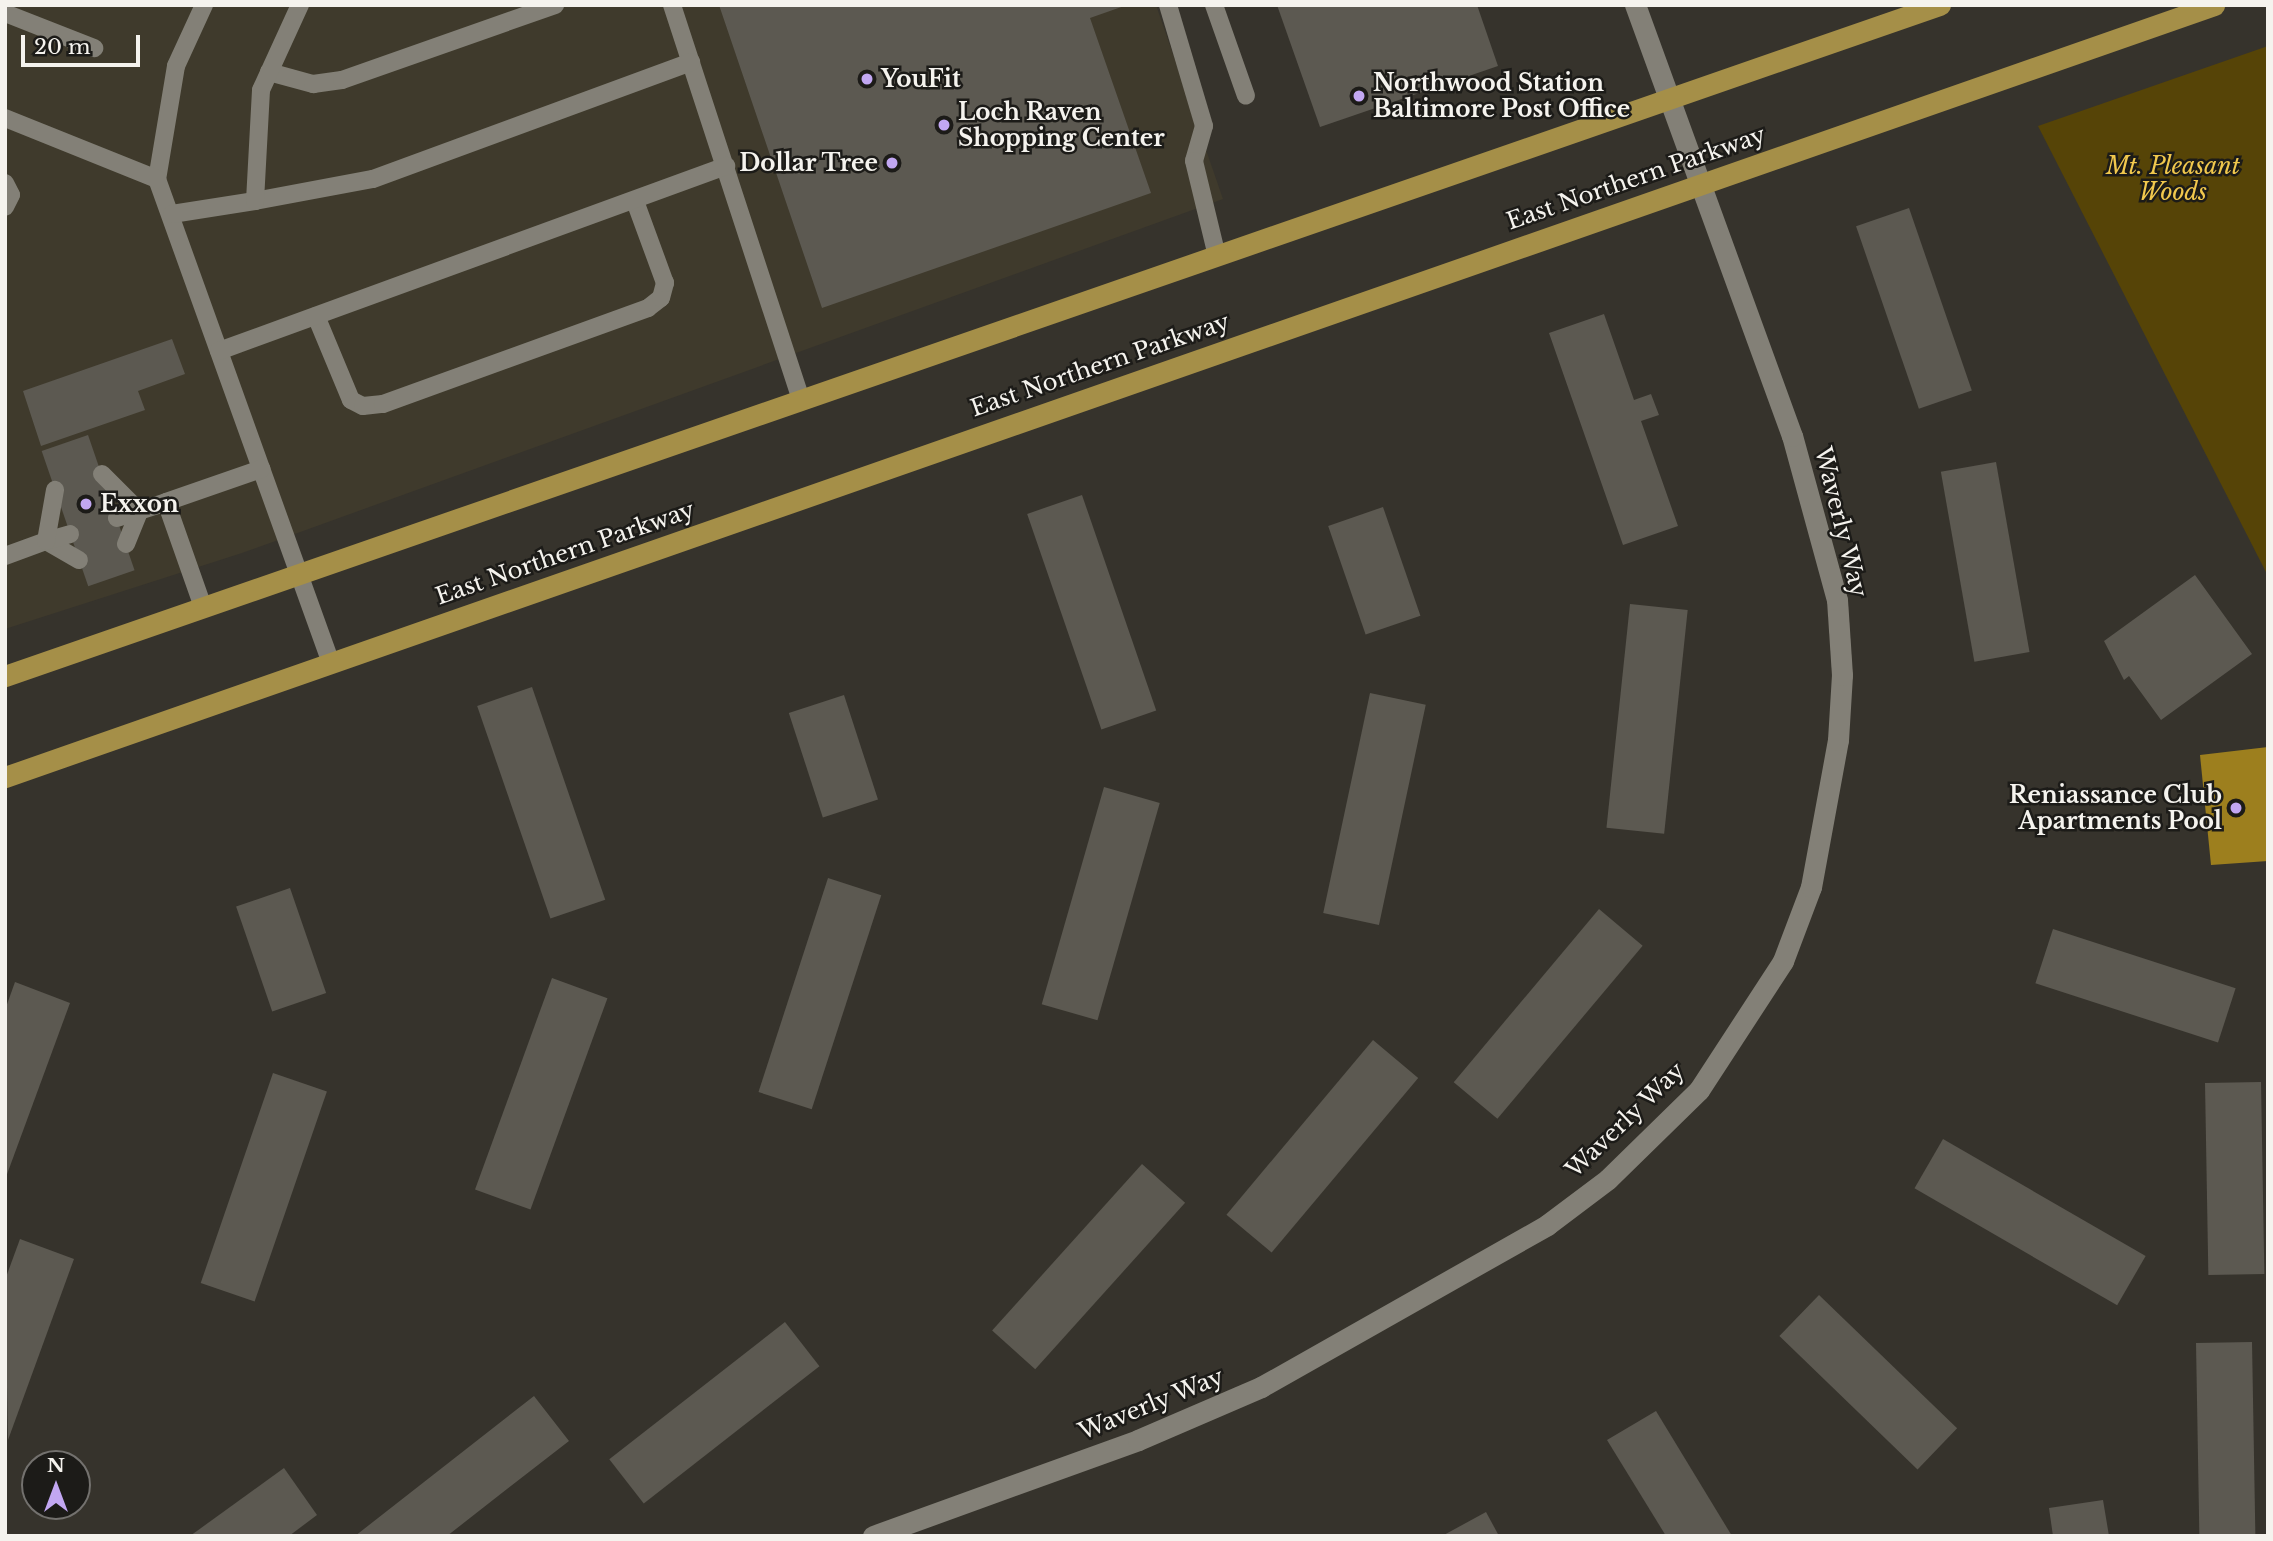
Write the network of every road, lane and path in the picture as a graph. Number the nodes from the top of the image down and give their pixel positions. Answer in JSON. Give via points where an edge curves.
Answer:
{"nodes":[{"id":1,"x":204,"y":5,"type":"edge"},
{"id":2,"x":300,"y":5,"type":"edge"},
{"id":3,"x":555,"y":5,"type":"edge"},
{"id":4,"x":671,"y":5,"type":"edge"},
{"id":5,"x":1168,"y":5,"type":"edge"},
{"id":6,"x":1214,"y":5,"type":"edge"},
{"id":7,"x":1635,"y":5,"type":"edge"},
{"id":8,"x":1940,"y":5,"type":"edge"},
{"id":9,"x":2214,"y":5,"type":"edge"},
{"id":10,"x":5,"y":13,"type":"edge"},
{"id":11,"x":94,"y":48,"type":"dead end"},
{"id":12,"x":691,"y":62,"type":"junction"},
{"id":13,"x":269,"y":72,"type":"junction"},
{"id":14,"x":1246,"y":96,"type":"dead end"},
{"id":15,"x":1671,"y":99,"type":"junction"},
{"id":16,"x":5,"y":118,"type":"edge"},
{"id":17,"x":726,"y":166,"type":"junction"},
{"id":18,"x":157,"y":179,"type":"junction"},
{"id":19,"x":5,"y":183,"type":"edge"},
{"id":20,"x":1702,"y":183,"type":"junction"},
{"id":21,"x":255,"y":201,"type":"junction"},
{"id":22,"x":635,"y":201,"type":"junction"},
{"id":23,"x":5,"y":207,"type":"edge"},
{"id":24,"x":172,"y":214,"type":"junction"},
{"id":25,"x":1217,"y":256,"type":"junction"},
{"id":26,"x":316,"y":316,"type":"junction"},
{"id":27,"x":219,"y":351,"type":"junction"},
{"id":28,"x":801,"y":400,"type":"junction"},
{"id":29,"x":261,"y":469,"type":"junction"},
{"id":30,"x":102,"y":474,"type":"dead end"},
{"id":31,"x":55,"y":490,"type":"dead end"},
{"id":32,"x":166,"y":502,"type":"junction"},
{"id":33,"x":139,"y":511,"type":"junction"},
{"id":34,"x":117,"y":518,"type":"dead end"},
{"id":35,"x":70,"y":534,"type":"dead end"},
{"id":36,"x":46,"y":541,"type":"junction"},
{"id":37,"x":126,"y":544,"type":"dead end"},
{"id":38,"x":5,"y":556,"type":"edge"},
{"id":39,"x":79,"y":560,"type":"dead end"},
{"id":40,"x":297,"y":575,"type":"junction"},
{"id":41,"x":202,"y":607,"type":"junction"},
{"id":42,"x":331,"y":663,"type":"junction"},
{"id":43,"x":5,"y":676,"type":"edge"},
{"id":44,"x":5,"y":777,"type":"edge"},
{"id":45,"x":873,"y":1536,"type":"edge"}],
"edges":[{"from":1,"to":18,"type":"lane","via":[[176,66]]},
{"from":2,"to":13,"type":"lane"},
{"from":3,"to":13,"type":"lane","via":[[342,80],[313,83]]},
{"from":4,"to":12,"type":"lane"},
{"from":5,"to":25,"type":"lane","via":[[1204,127],[1194,161]]},
{"from":6,"to":14,"type":"lane"},
{"from":7,"to":15,"type":"street","name":"Waverly Way"},
{"from":8,"to":15,"type":"main road"},
{"from":9,"to":20,"type":"main road","name":"East Northern Parkway"},
{"from":10,"to":11,"type":"lane"},
{"from":12,"to":17,"type":"lane"},
{"from":12,"to":21,"type":"lane","via":[[373,179]]},
{"from":13,"to":21,"type":"lane","via":[[261,90]]},
{"from":15,"to":20,"type":"street","name":"Waverly Way"},
{"from":15,"to":25,"type":"main road"},
{"from":16,"to":18,"type":"lane"},
{"from":17,"to":22,"type":"lane"},
{"from":17,"to":28,"type":"lane"},
{"from":18,"to":24,"type":"lane"},
{"from":19,"to":23,"type":"lane","via":[[11,195]]},
{"from":20,"to":42,"type":"main road","name":"East Northern Parkway"},
{"from":20,"to":45,"type":"street","name":"Waverly Way","via":[[1792,436],[1824,541],[1837,600],[1842,675],[1838,740],[1811,887],[1783,961],[1748,1021],[1699,1090],[1608,1179],[1547,1225],[1433,1293],[1261,1387],[1138,1440]]},
{"from":21,"to":24,"type":"lane"},
{"from":22,"to":26,"type":"lane"},
{"from":22,"to":26,"type":"lane","via":[[665,283],[661,298],[648,308],[383,404],[363,406],[351,400]]},
{"from":24,"to":27,"type":"lane"},
{"from":25,"to":28,"type":"main road"},
{"from":26,"to":27,"type":"lane"},
{"from":27,"to":29,"type":"lane"},
{"from":28,"to":40,"type":"main road"},
{"from":29,"to":32,"type":"lane"},
{"from":29,"to":40,"type":"lane"},
{"from":30,"to":33,"type":"lane"},
{"from":31,"to":36,"type":"lane"},
{"from":32,"to":33,"type":"lane"},
{"from":32,"to":41,"type":"lane"},
{"from":33,"to":34,"type":"lane"},
{"from":33,"to":37,"type":"lane"},
{"from":35,"to":36,"type":"lane"},
{"from":36,"to":38,"type":"lane"},
{"from":36,"to":39,"type":"lane"},
{"from":40,"to":41,"type":"main road"},
{"from":40,"to":42,"type":"lane"},
{"from":41,"to":43,"type":"main road"},
{"from":42,"to":44,"type":"main road","name":"East Northern Parkway"}]}
